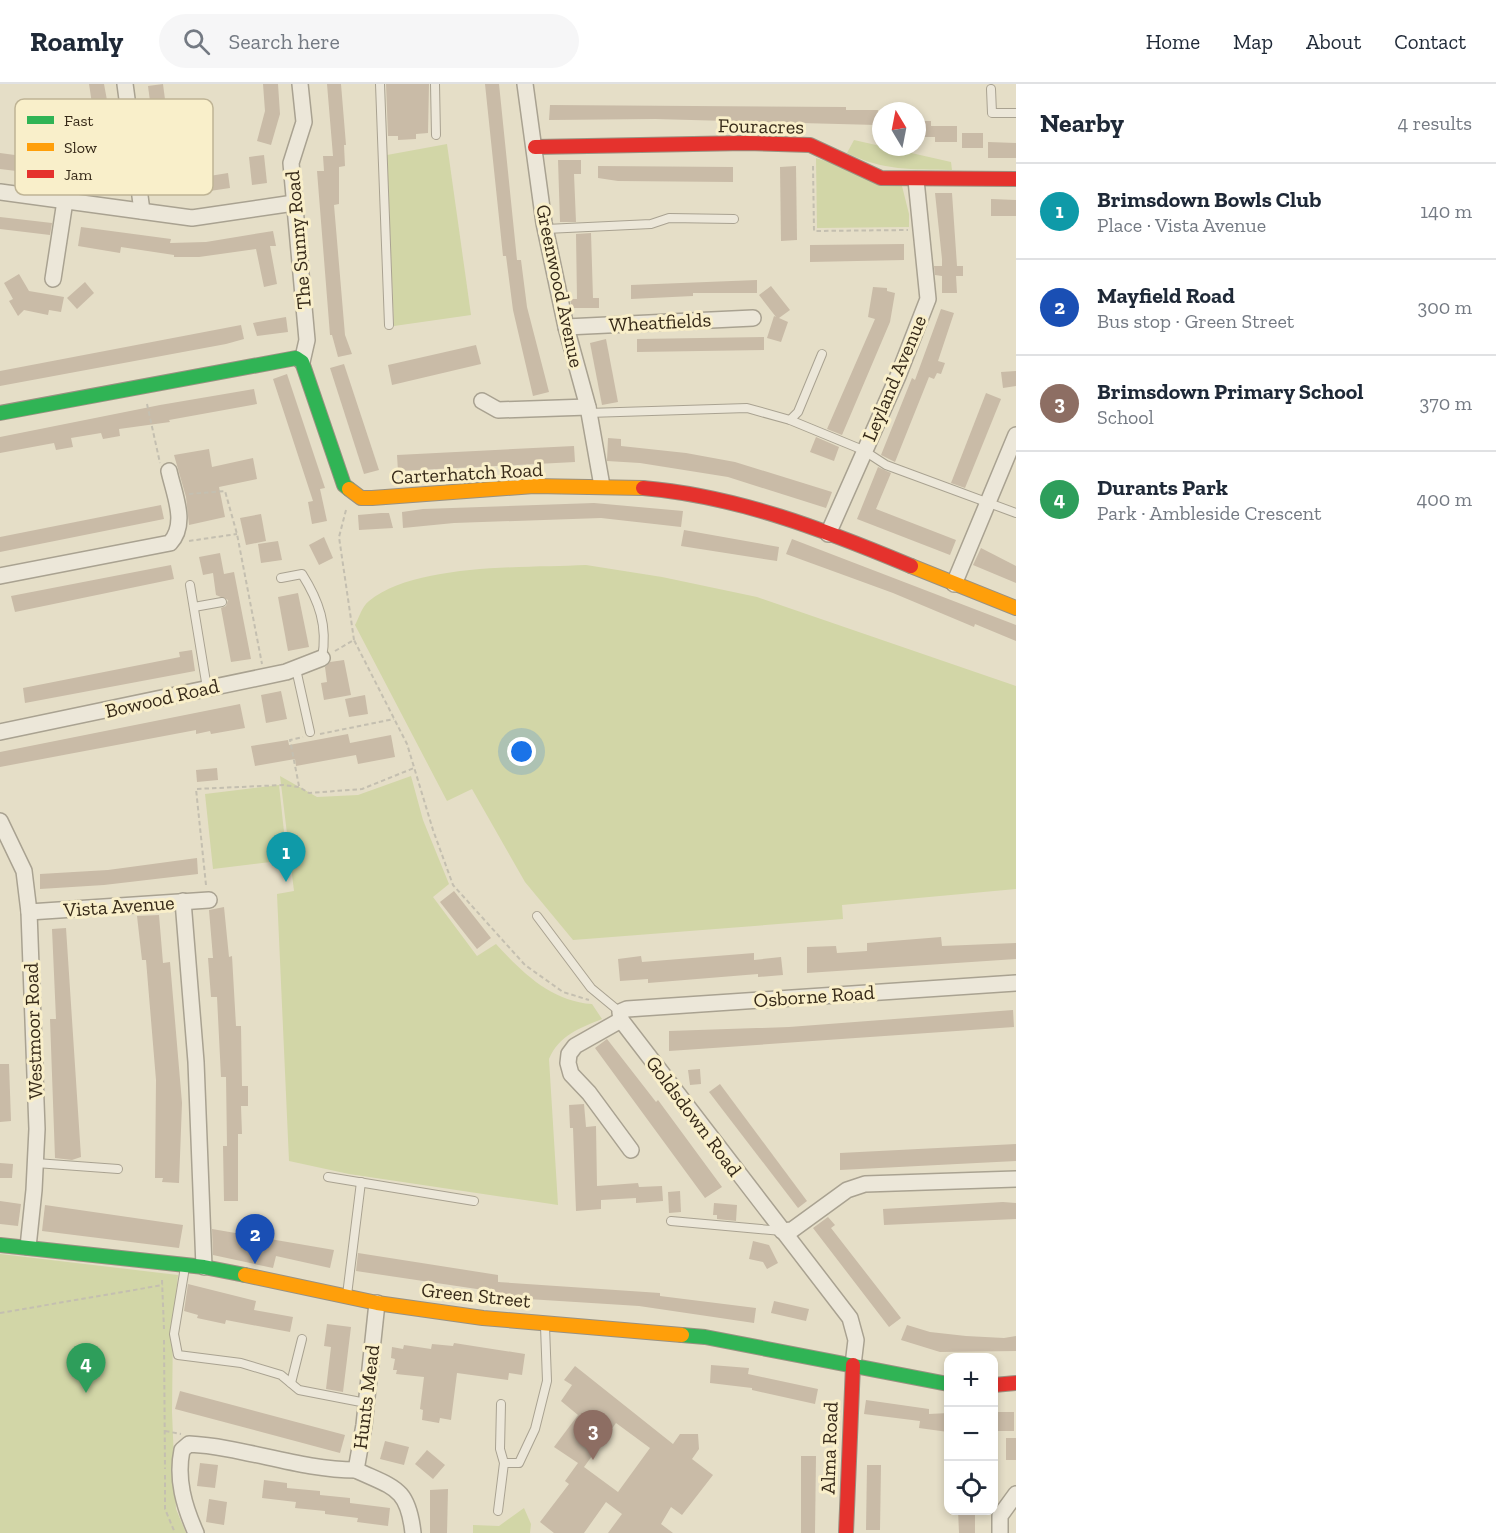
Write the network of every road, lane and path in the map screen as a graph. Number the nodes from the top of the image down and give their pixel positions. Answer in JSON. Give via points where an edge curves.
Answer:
{"nodes":[{"id":1,"x":125,"y":84,"type":"edge"},
{"id":2,"x":300,"y":84,"type":"edge"},
{"id":3,"x":380,"y":84,"type":"edge"},
{"id":4,"x":435,"y":84,"type":"edge"},
{"id":5,"x":525,"y":84,"type":"edge"},
{"id":6,"x":991,"y":89,"type":"dead end"},
{"id":7,"x":127,"y":99,"type":"edge"},
{"id":8,"x":1016,"y":113,"type":"edge"},
{"id":9,"x":436,"y":135,"type":"dead end"},
{"id":10,"x":813,"y":146,"type":"junction"},
{"id":11,"x":535,"y":147,"type":"junction"},
{"id":12,"x":1016,"y":179,"type":"edge"},
{"id":13,"x":916,"y":180,"type":"junction"},
{"id":14,"x":0,"y":192,"type":"edge"},
{"id":15,"x":15,"y":194,"type":"edge"},
{"id":16,"x":22,"y":195,"type":"edge"},
{"id":17,"x":140,"y":195,"type":"edge"},
{"id":18,"x":65,"y":201,"type":"junction"},
{"id":19,"x":294,"y":203,"type":"junction"},
{"id":20,"x":142,"y":211,"type":"junction"},
{"id":21,"x":734,"y":219,"type":"dead end"},
{"id":22,"x":546,"y":229,"type":"junction"},
{"id":23,"x":922,"y":229,"type":"junction"},
{"id":24,"x":53,"y":279,"type":"dead end"},
{"id":25,"x":753,"y":318,"type":"dead end"},
{"id":26,"x":388,"y":325,"type":"dead end"},
{"id":27,"x":566,"y":327,"type":"junction"},
{"id":28,"x":822,"y":354,"type":"dead end"},
{"id":29,"x":302,"y":362,"type":"junction"},
{"id":30,"x":144,"y":385,"type":"junction"},
{"id":31,"x":482,"y":401,"type":"dead end"},
{"id":32,"x":588,"y":410,"type":"junction"},
{"id":33,"x":0,"y":412,"type":"edge"},
{"id":34,"x":790,"y":420,"type":"junction"},
{"id":35,"x":1016,"y":435,"type":"edge"},
{"id":36,"x":863,"y":450,"type":"junction"},
{"id":37,"x":169,"y":471,"type":"joint"},
{"id":38,"x":602,"y":486,"type":"junction"},
{"id":39,"x":351,"y":493,"type":"junction"},
{"id":40,"x":174,"y":495,"type":"junction"},
{"id":41,"x":987,"y":501,"type":"junction"},
{"id":42,"x":1016,"y":513,"type":"edge"},
{"id":43,"x":237,"y":534,"type":"junction"},
{"id":44,"x":828,"y":534,"type":"junction"},
{"id":45,"x":170,"y":543,"type":"junction"},
{"id":46,"x":0,"y":576,"type":"edge"},
{"id":47,"x":281,"y":578,"type":"dead end"},
{"id":48,"x":954,"y":584,"type":"junction"},
{"id":49,"x":190,"y":585,"type":"dead end"},
{"id":50,"x":222,"y":602,"type":"dead end"},
{"id":51,"x":194,"y":607,"type":"junction"},
{"id":52,"x":1016,"y":608,"type":"edge"},
{"id":53,"x":354,"y":640,"type":"junction"},
{"id":54,"x":322,"y":658,"type":"junction"},
{"id":55,"x":296,"y":669,"type":"junction"},
{"id":56,"x":265,"y":675,"type":"junction"},
{"id":57,"x":207,"y":688,"type":"junction"},
{"id":58,"x":394,"y":719,"type":"junction"},
{"id":59,"x":0,"y":732,"type":"edge"},
{"id":60,"x":310,"y":732,"type":"dead end"},
{"id":61,"x":414,"y":768,"type":"junction"},
{"id":62,"x":299,"y":787,"type":"junction"},
{"id":63,"x":0,"y":821,"type":"edge"},
{"id":64,"x":208,"y":900,"type":"joint"},
{"id":65,"x":183,"y":901,"type":"junction"},
{"id":66,"x":29,"y":912,"type":"junction"},
{"id":67,"x":537,"y":916,"type":"dead end"},
{"id":68,"x":1016,"y":982,"type":"edge"},
{"id":69,"x":616,"y":1012,"type":"junction"},
{"id":70,"x":631,"y":1150,"type":"dead end"},
{"id":71,"x":36,"y":1163,"type":"junction"},
{"id":72,"x":118,"y":1169,"type":"dead end"},
{"id":73,"x":328,"y":1177,"type":"dead end"},
{"id":74,"x":1016,"y":1179,"type":"edge"},
{"id":75,"x":361,"y":1182,"type":"junction"},
{"id":76,"x":474,"y":1201,"type":"dead end"},
{"id":77,"x":670,"y":1221,"type":"dead end"},
{"id":78,"x":782,"y":1231,"type":"junction"},
{"id":79,"x":0,"y":1245,"type":"edge"},
{"id":80,"x":28,"y":1247,"type":"junction"},
{"id":81,"x":186,"y":1266,"type":"junction"},
{"id":82,"x":204,"y":1267,"type":"junction"},
{"id":83,"x":161,"y":1273,"type":"dead end"},
{"id":84,"x":163,"y":1285,"type":"junction"},
{"id":85,"x":347,"y":1296,"type":"junction"},
{"id":86,"x":377,"y":1303,"type":"junction"},
{"id":87,"x":0,"y":1313,"type":"edge"},
{"id":88,"x":545,"y":1322,"type":"junction"},
{"id":89,"x":302,"y":1340,"type":"dead end"},
{"id":90,"x":853,"y":1365,"type":"junction"},
{"id":91,"x":291,"y":1383,"type":"junction"},
{"id":92,"x":944,"y":1383,"type":"edge"},
{"id":93,"x":1016,"y":1383,"type":"edge"},
{"id":94,"x":998,"y":1385,"type":"edge"},
{"id":95,"x":366,"y":1403,"type":"junction"},
{"id":96,"x":501,"y":1404,"type":"dead end"},
{"id":97,"x":504,"y":1463,"type":"junction"},
{"id":98,"x":356,"y":1470,"type":"junction"},
{"id":99,"x":1016,"y":1494,"type":"edge"},
{"id":100,"x":498,"y":1511,"type":"dead end"},
{"id":101,"x":175,"y":1533,"type":"edge"},
{"id":102,"x":196,"y":1533,"type":"edge"},
{"id":103,"x":413,"y":1533,"type":"edge"},
{"id":104,"x":846,"y":1533,"type":"edge"},
{"id":105,"x":1000,"y":1533,"type":"edge"}],
"edges":[{"from":1,"to":7,"type":"street"},
{"from":2,"to":19,"type":"street","name":"The Sunny Road","via":[[304,122],[291,163]]},
{"from":3,"to":26,"type":"lane"},
{"from":4,"to":9,"type":"lane"},
{"from":5,"to":11,"type":"street","name":"Greenwood Avenue"},
{"from":6,"to":8,"type":"lane","via":[[992,113]]},
{"from":10,"to":11,"type":"street","name":"Fouracres","via":[[746,143]]},
{"from":10,"to":13,"type":"street","name":"Fouracres","via":[[881,178]]},
{"from":10,"to":23,"type":"path","via":[[814,231]]},
{"from":11,"to":22,"type":"street","name":"Greenwood Avenue"},
{"from":12,"to":13,"type":"street","name":"Fouracres"},
{"from":13,"to":23,"type":"street","name":"Leyland Avenue"},
{"from":14,"to":15,"type":"street"},
{"from":16,"to":18,"type":"street"},
{"from":17,"to":20,"type":"street"},
{"from":18,"to":20,"type":"street"},
{"from":18,"to":24,"type":"street"},
{"from":19,"to":20,"type":"street","via":[[192,218]]},
{"from":19,"to":29,"type":"street","name":"The Sunny Road","via":[[307,340]]},
{"from":21,"to":22,"type":"lane","via":[[669,218],[651,224]]},
{"from":22,"to":27,"type":"street","name":"Greenwood Avenue"},
{"from":23,"to":36,"type":"street","name":"Leyland Avenue","via":[[928,299]]},
{"from":25,"to":27,"type":"street","name":"Wheatfields"},
{"from":27,"to":32,"type":"street","name":"Greenwood Avenue"},
{"from":28,"to":34,"type":"lane","via":[[798,412]]},
{"from":29,"to":30,"type":"street","via":[[290,357]]},
{"from":29,"to":39,"type":"street","via":[[344,485]]},
{"from":30,"to":33,"type":"street"},
{"from":30,"to":37,"type":"path","via":[[159,461]]},
{"from":31,"to":32,"type":"street","via":[[498,410]]},
{"from":32,"to":34,"type":"lane","via":[[747,408]]},
{"from":32,"to":38,"type":"street","name":"Greenwood Avenue"},
{"from":34,"to":36,"type":"lane"},
{"from":35,"to":41,"type":"street"},
{"from":36,"to":41,"type":"lane","via":[[886,465]]},
{"from":36,"to":44,"type":"street","name":"Leyland Avenue"},
{"from":37,"to":40,"type":"street"},
{"from":38,"to":39,"type":"street","name":"Carterhatch Road","via":[[524,487],[370,498]]},
{"from":38,"to":44,"type":"street","name":"Carterhatch Road","via":[[672,491],[733,502]]},
{"from":39,"to":53,"type":"path","via":[[339,537]]},
{"from":40,"to":43,"type":"path","via":[[225,491]]},
{"from":40,"to":45,"type":"street","via":[[179,531]]},
{"from":41,"to":42,"type":"lane"},
{"from":41,"to":48,"type":"street"},
{"from":43,"to":45,"type":"path"},
{"from":43,"to":56,"type":"path"},
{"from":44,"to":48,"type":"street","name":"Carterhatch Road"},
{"from":45,"to":46,"type":"street"},
{"from":47,"to":54,"type":"lane","via":[[302,574],[319,603],[326,640]]},
{"from":48,"to":52,"type":"street","name":"Carterhatch Road"},
{"from":49,"to":51,"type":"lane"},
{"from":50,"to":51,"type":"lane"},
{"from":51,"to":57,"type":"lane"},
{"from":53,"to":54,"type":"path"},
{"from":53,"to":58,"type":"path"},
{"from":54,"to":55,"type":"street","name":"Bowood Road"},
{"from":55,"to":56,"type":"street","name":"Bowood Road"},
{"from":55,"to":60,"type":"lane"},
{"from":56,"to":57,"type":"street","name":"Bowood Road"},
{"from":57,"to":59,"type":"street","name":"Bowood Road"},
{"from":58,"to":61,"type":"path"},
{"from":58,"to":62,"type":"path","via":[[290,740]]},
{"from":61,"to":62,"type":"path","via":[[362,789],[309,793]]},
{"from":61,"to":69,"type":"path","via":[[453,885],[525,965],[563,992]]},
{"from":62,"to":64,"type":"path","via":[[196,789]]},
{"from":63,"to":66,"type":"street","name":"Westmoor Road","via":[[24,871]]},
{"from":64,"to":65,"type":"street","name":"Vista Avenue"},
{"from":65,"to":66,"type":"street","name":"Vista Avenue"},
{"from":65,"to":82,"type":"street","via":[[196,1062]]},
{"from":66,"to":71,"type":"street","name":"Westmoor Road"},
{"from":67,"to":69,"type":"lane","via":[[591,988]]},
{"from":68,"to":69,"type":"street","name":"Osborne Road"},
{"from":69,"to":70,"type":"street","via":[[574,1046],[568,1063],[571,1074]]},
{"from":69,"to":78,"type":"street","name":"Goldsdown Road"},
{"from":71,"to":72,"type":"lane"},
{"from":71,"to":80,"type":"street","name":"Westmoor Road"},
{"from":73,"to":75,"type":"lane"},
{"from":74,"to":78,"type":"street","via":[[865,1184],[848,1190],[792,1230]]},
{"from":75,"to":76,"type":"lane"},
{"from":75,"to":85,"type":"lane"},
{"from":77,"to":78,"type":"lane"},
{"from":78,"to":90,"type":"street","name":"Goldsdown Road","via":[[850,1318],[856,1340]]},
{"from":79,"to":80,"type":"street","name":"Green Street"},
{"from":80,"to":81,"type":"street","name":"Green Street"},
{"from":81,"to":82,"type":"street","name":"Green Street"},
{"from":81,"to":91,"type":"lane","via":[[174,1334],[178,1355],[241,1363],[281,1375]]},
{"from":82,"to":85,"type":"street","name":"Green Street"},
{"from":83,"to":84,"type":"path"},
{"from":84,"to":87,"type":"path"},
{"from":84,"to":101,"type":"path","via":[[165,1509]]},
{"from":85,"to":86,"type":"street","name":"Green Street"},
{"from":86,"to":88,"type":"street","name":"Green Street"},
{"from":86,"to":95,"type":"street","name":"Hunts Mead"},
{"from":88,"to":90,"type":"street","name":"Green Street","via":[[705,1337]]},
{"from":88,"to":97,"type":"lane","via":[[547,1381],[535,1429],[519,1463]]},
{"from":89,"to":91,"type":"lane"},
{"from":90,"to":92,"type":"street","name":"Green Street"},
{"from":90,"to":104,"type":"street","name":"Alma Road"},
{"from":91,"to":95,"type":"lane","via":[[299,1390]]},
{"from":93,"to":94,"type":"street"},
{"from":95,"to":98,"type":"street","name":"Hunts Mead"},
{"from":96,"to":97,"type":"lane","via":[[500,1449]]},
{"from":97,"to":100,"type":"lane"},
{"from":98,"to":102,"type":"street","via":[[327,1470],[246,1451],[189,1444],[181,1456],[183,1504]]},
{"from":98,"to":103,"type":"street","name":"Hunts Mead","via":[[393,1487],[410,1506]]},
{"from":99,"to":105,"type":"street","via":[[1000,1516]]}]}
